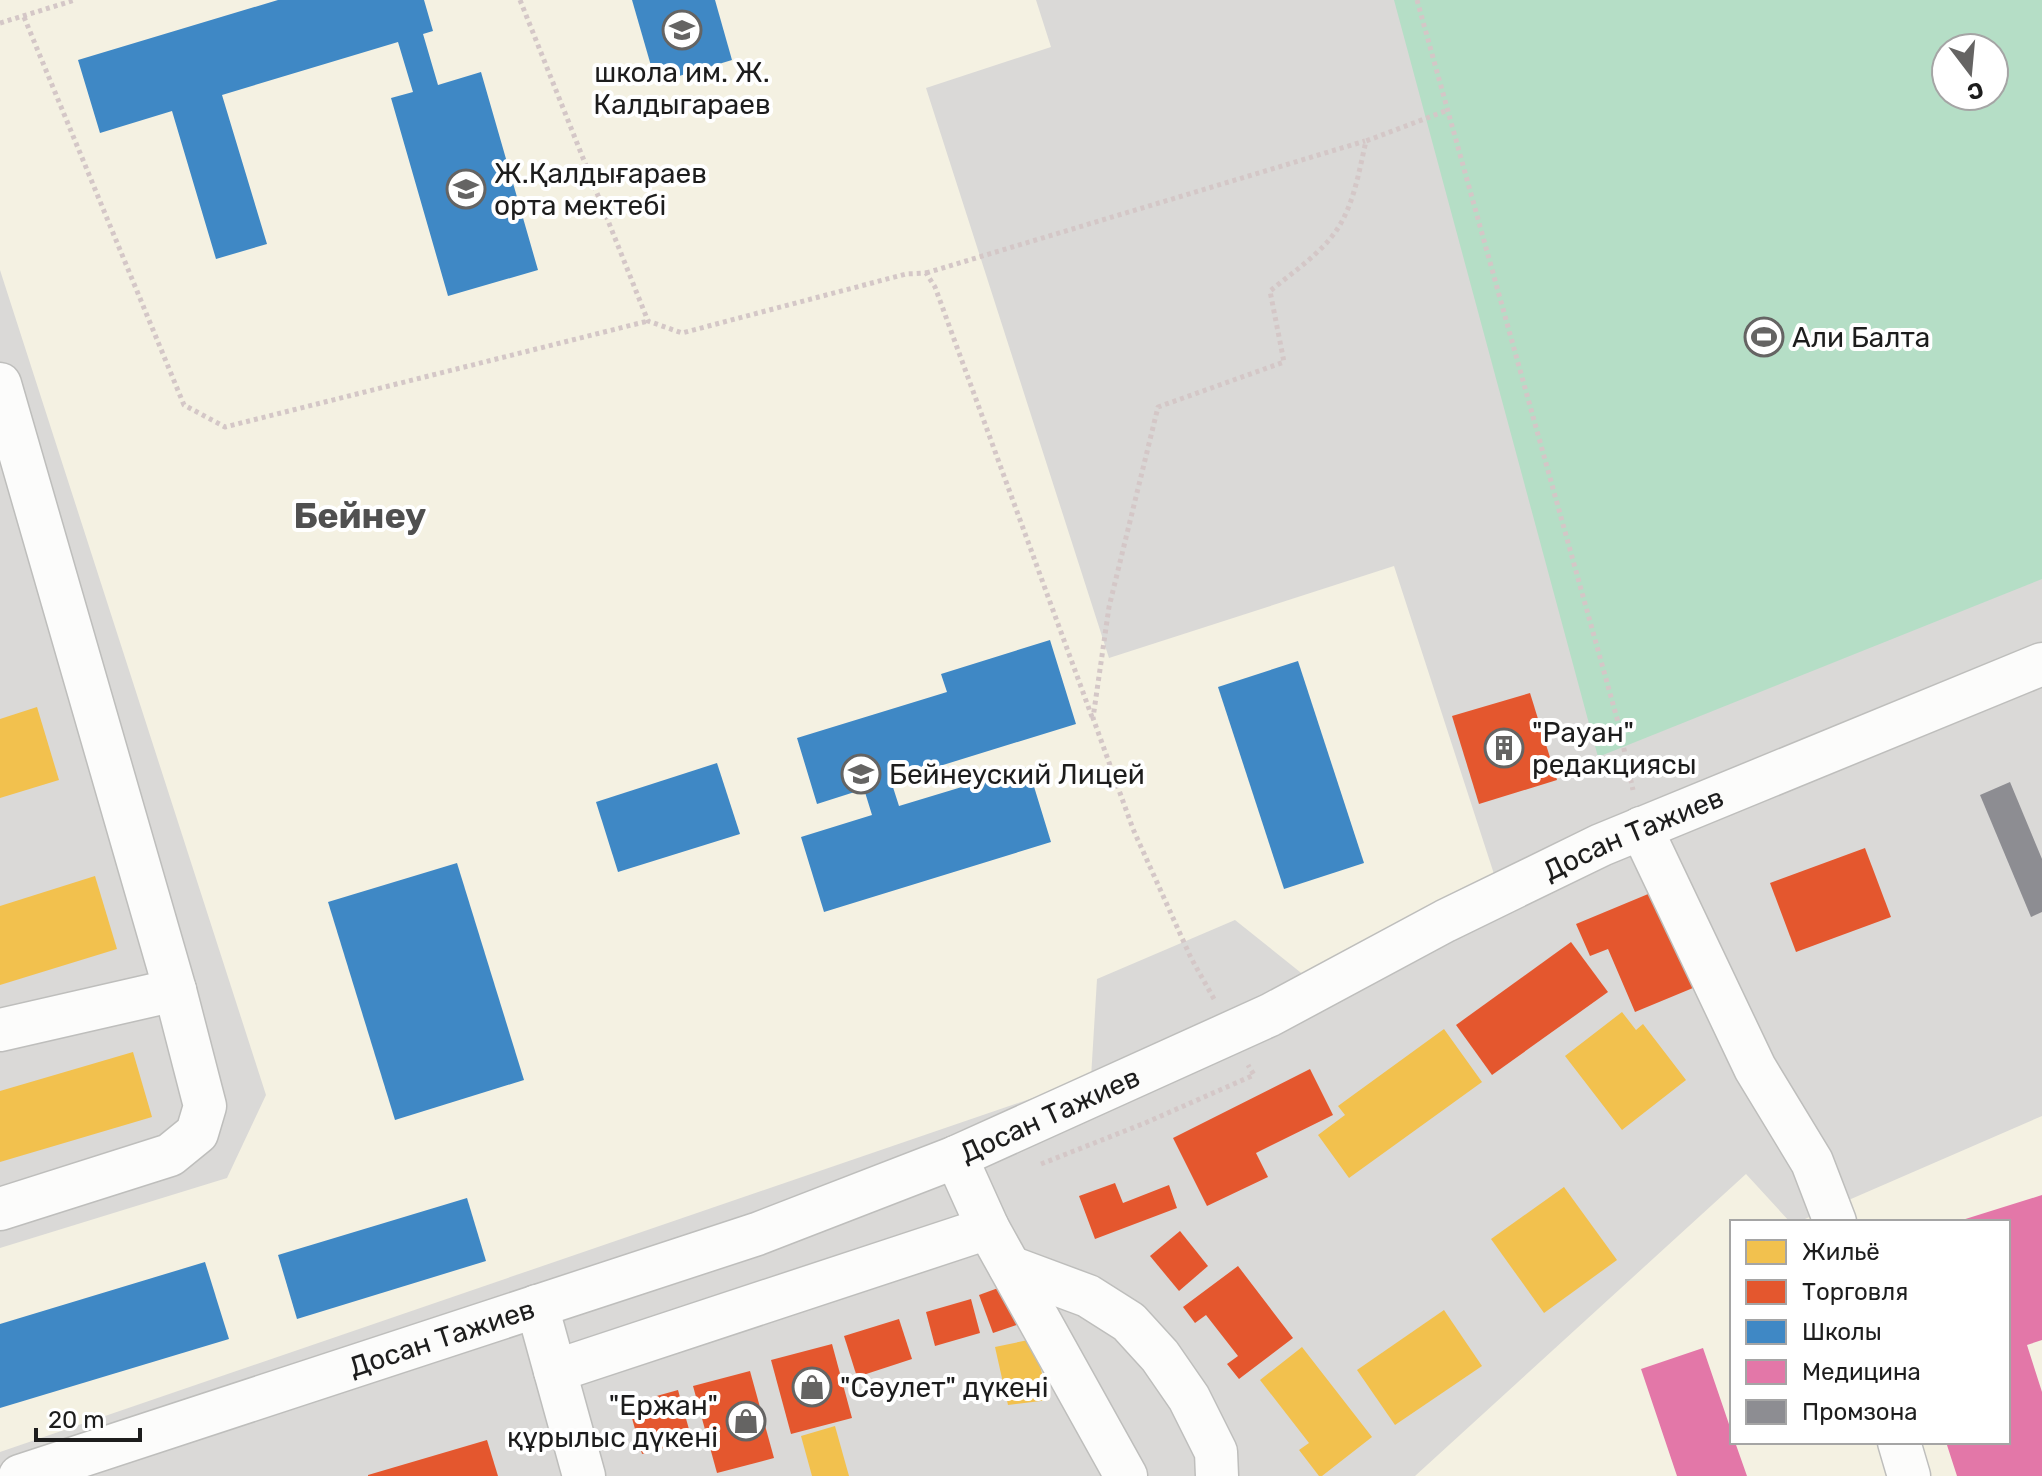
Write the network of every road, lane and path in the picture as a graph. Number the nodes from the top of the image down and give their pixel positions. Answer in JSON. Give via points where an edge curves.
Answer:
{"nodes":[{"id":1,"x":75,"y":0,"type":"edge"},
{"id":2,"x":520,"y":0,"type":"edge"},
{"id":3,"x":1417,"y":0,"type":"edge"},
{"id":4,"x":24,"y":17,"type":"junction"},
{"id":5,"x":0,"y":23,"type":"edge"},
{"id":6,"x":1448,"y":110,"type":"junction"},
{"id":7,"x":1366,"y":141,"type":"junction"},
{"id":8,"x":926,"y":273,"type":"junction"},
{"id":9,"x":648,"y":321,"type":"junction"},
{"id":10,"x":0,"y":384,"type":"edge"},
{"id":11,"x":2042,"y":664,"type":"edge"},
{"id":12,"x":1093,"y":718,"type":"junction"},
{"id":13,"x":1641,"y":828,"type":"junction"},
{"id":14,"x":175,"y":990,"type":"junction"},
{"id":15,"x":0,"y":1030,"type":"edge"},
{"id":16,"x":1232,"y":1032,"type":"junction"},
{"id":17,"x":956,"y":1157,"type":"junction"},
{"id":18,"x":1029,"y":1170,"type":"dead end"},
{"id":19,"x":0,"y":1209,"type":"edge"},
{"id":20,"x":1834,"y":1220,"type":"edge"},
{"id":21,"x":988,"y":1228,"type":"junction"},
{"id":22,"x":1010,"y":1267,"type":"junction"},
{"id":23,"x":537,"y":1306,"type":"junction"},
{"id":24,"x":555,"y":1371,"type":"junction"},
{"id":25,"x":1900,"y":1444,"type":"edge"},
{"id":26,"x":20,"y":1476,"type":"edge"},
{"id":27,"x":584,"y":1476,"type":"edge"},
{"id":28,"x":1126,"y":1476,"type":"edge"},
{"id":29,"x":1217,"y":1476,"type":"edge"},
{"id":30,"x":1909,"y":1476,"type":"edge"}],
"edges":[{"from":1,"to":4,"type":"path"},
{"from":2,"to":9,"type":"path"},
{"from":3,"to":6,"type":"path"},
{"from":4,"to":5,"type":"path"},
{"from":4,"to":9,"type":"path","via":[[184,405],[225,427]]},
{"from":6,"to":7,"type":"path"},
{"from":6,"to":13,"type":"path","via":[[1618,722]]},
{"from":7,"to":8,"type":"path"},
{"from":7,"to":12,"type":"path","via":[[1355,190],[1336,231],[1270,291],[1284,362],[1158,407],[1109,607]]},
{"from":8,"to":9,"type":"path","via":[[682,333]]},
{"from":8,"to":12,"type":"path"},
{"from":10,"to":14,"type":"street"},
{"from":11,"to":13,"type":"street","name":"Досан Тажиев"},
{"from":12,"to":16,"type":"path","via":[[1133,829],[1191,958]]},
{"from":13,"to":16,"type":"street","name":"Досан Тажиев","via":[[1459,914]]},
{"from":13,"to":20,"type":"street","via":[[1755,1068],[1812,1162]]},
{"from":14,"to":15,"type":"street"},
{"from":14,"to":19,"type":"street","via":[[205,1106],[197,1133],[170,1155]]},
{"from":16,"to":17,"type":"street","name":"Досан Тажиев"},
{"from":16,"to":18,"type":"path","via":[[1254,1075]]},
{"from":17,"to":21,"type":"street"},
{"from":17,"to":23,"type":"street","name":"Досан Тажиев","via":[[757,1234]]},
{"from":21,"to":22,"type":"street"},
{"from":21,"to":24,"type":"street"},
{"from":22,"to":28,"type":"street"},
{"from":22,"to":29,"type":"street","via":[[1088,1296],[1129,1322],[1189,1398],[1216,1452]]},
{"from":23,"to":24,"type":"street"},
{"from":23,"to":26,"type":"street","name":"Досан Тажиев"},
{"from":24,"to":27,"type":"street"},
{"from":25,"to":30,"type":"street"}]}
